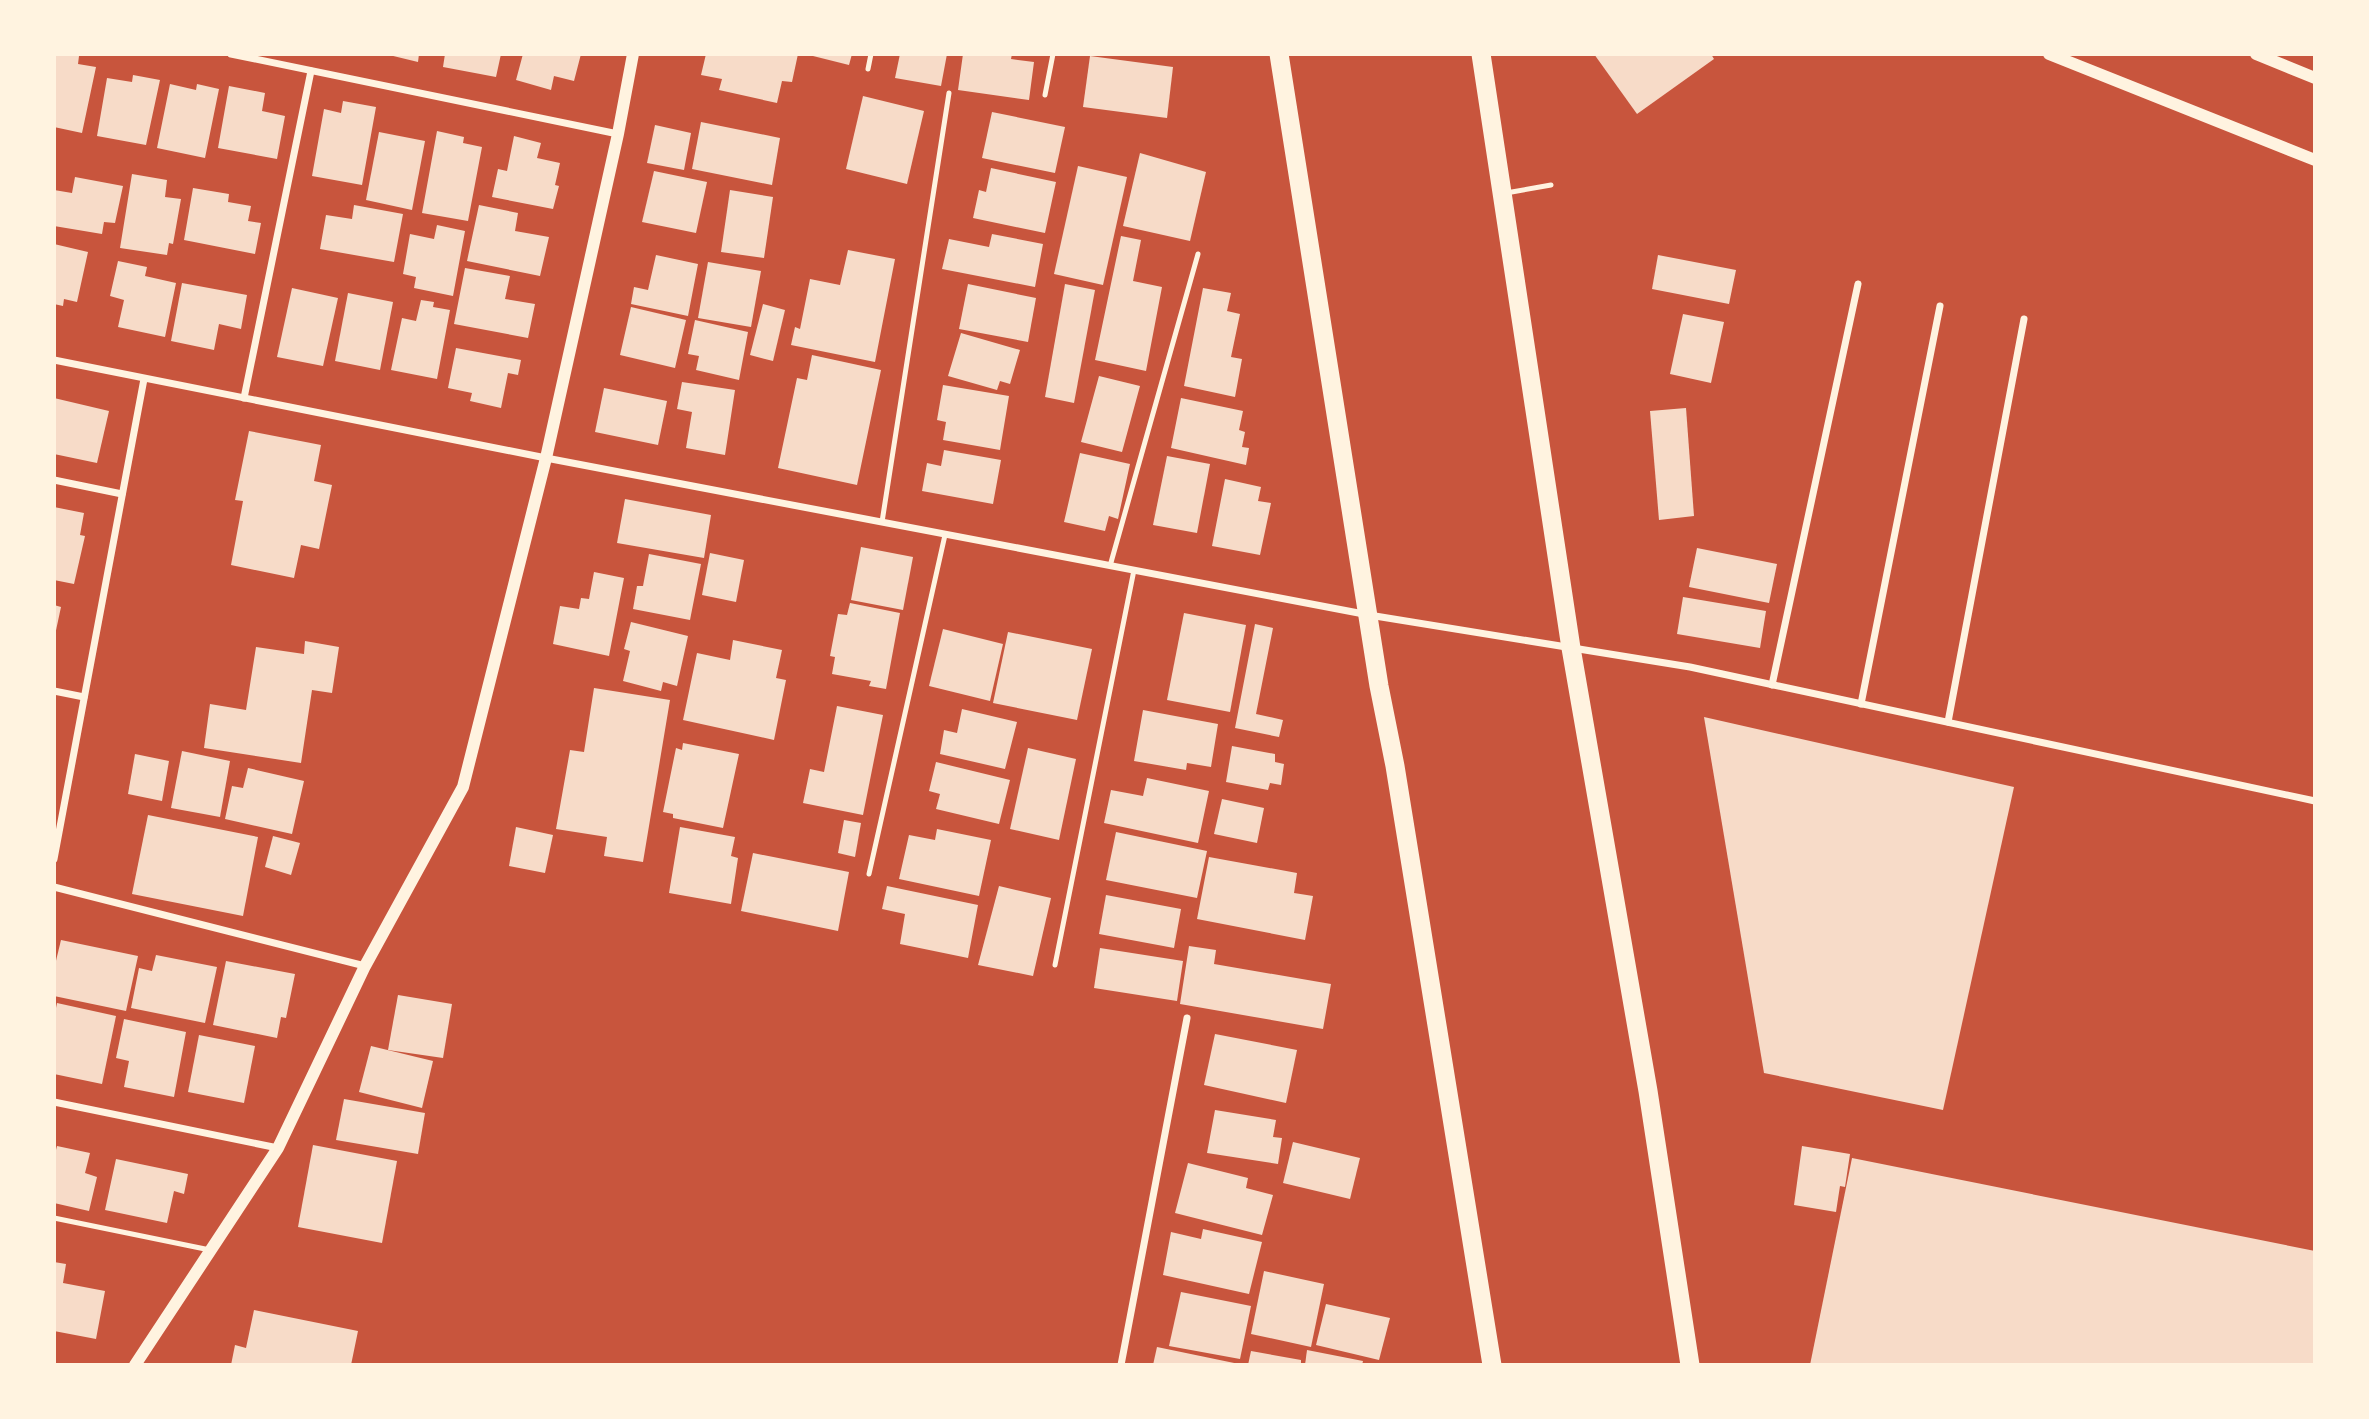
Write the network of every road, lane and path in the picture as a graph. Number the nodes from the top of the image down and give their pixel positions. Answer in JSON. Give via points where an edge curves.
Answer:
{"nodes":[{"id":1,"x":231,"y":54,"type":"edge"},
{"id":2,"x":633,"y":54,"type":"edge"},
{"id":3,"x":871,"y":54,"type":"edge"},
{"id":4,"x":1053,"y":54,"type":"edge"},
{"id":5,"x":1279,"y":54,"type":"edge"},
{"id":6,"x":1480,"y":54,"type":"edge"},
{"id":7,"x":2049,"y":54,"type":"edge"},
{"id":8,"x":2257,"y":54,"type":"edge"},
{"id":9,"x":868,"y":69,"type":"dead end"},
{"id":10,"x":312,"y":71,"type":"junction"},
{"id":11,"x":2315,"y":78,"type":"edge"},
{"id":12,"x":949,"y":93,"type":"dead end"},
{"id":13,"x":1045,"y":95,"type":"dead end"},
{"id":14,"x":618,"y":134,"type":"junction"},
{"id":15,"x":2315,"y":160,"type":"edge"},
{"id":16,"x":1551,"y":185,"type":"dead end"},
{"id":17,"x":1501,"y":194,"type":"junction"},
{"id":18,"x":1198,"y":254,"type":"dead end"},
{"id":19,"x":1858,"y":284,"type":"dead end"},
{"id":20,"x":1940,"y":306,"type":"dead end"},
{"id":21,"x":2024,"y":319,"type":"dead end"},
{"id":22,"x":54,"y":360,"type":"edge"},
{"id":23,"x":144,"y":379,"type":"junction"},
{"id":24,"x":244,"y":398,"type":"junction"},
{"id":25,"x":546,"y":458,"type":"junction"},
{"id":26,"x":54,"y":480,"type":"edge"},
{"id":27,"x":122,"y":494,"type":"junction"},
{"id":28,"x":882,"y":523,"type":"junction"},
{"id":29,"x":946,"y":535,"type":"junction"},
{"id":30,"x":1110,"y":566,"type":"junction"},
{"id":31,"x":1134,"y":570,"type":"junction"},
{"id":32,"x":1369,"y":615,"type":"junction"},
{"id":33,"x":1571,"y":648,"type":"junction"},
{"id":34,"x":1772,"y":685,"type":"junction"},
{"id":35,"x":54,"y":691,"type":"edge"},
{"id":36,"x":84,"y":697,"type":"junction"},
{"id":37,"x":1861,"y":704,"type":"junction"},
{"id":38,"x":1948,"y":722,"type":"junction"},
{"id":39,"x":2315,"y":801,"type":"edge"},
{"id":40,"x":54,"y":859,"type":"edge"},
{"id":41,"x":869,"y":874,"type":"dead end"},
{"id":42,"x":54,"y":887,"type":"edge"},
{"id":43,"x":1055,"y":965,"type":"dead end"},
{"id":44,"x":365,"y":966,"type":"junction"},
{"id":45,"x":1187,"y":1018,"type":"dead end"},
{"id":46,"x":54,"y":1102,"type":"edge"},
{"id":47,"x":278,"y":1148,"type":"junction"},
{"id":48,"x":54,"y":1218,"type":"edge"},
{"id":49,"x":210,"y":1250,"type":"junction"},
{"id":50,"x":135,"y":1365,"type":"edge"},
{"id":51,"x":1121,"y":1365,"type":"edge"},
{"id":52,"x":1492,"y":1365,"type":"edge"},
{"id":53,"x":1690,"y":1365,"type":"edge"}],
"edges":[{"from":1,"to":10,"type":"street"},
{"from":2,"to":14,"type":"street"},
{"from":3,"to":9,"type":"lane"},
{"from":4,"to":13,"type":"lane"},
{"from":5,"to":32,"type":"highway"},
{"from":6,"to":17,"type":"highway"},
{"from":7,"to":15,"type":"street"},
{"from":8,"to":11,"type":"street"},
{"from":10,"to":14,"type":"street"},
{"from":10,"to":24,"type":"street"},
{"from":12,"to":28,"type":"lane"},
{"from":14,"to":25,"type":"street"},
{"from":16,"to":17,"type":"lane"},
{"from":17,"to":33,"type":"highway"},
{"from":18,"to":30,"type":"lane"},
{"from":19,"to":34,"type":"street"},
{"from":20,"to":37,"type":"street"},
{"from":21,"to":38,"type":"street"},
{"from":22,"to":23,"type":"street"},
{"from":23,"to":24,"type":"street"},
{"from":23,"to":27,"type":"street"},
{"from":24,"to":25,"type":"street"},
{"from":25,"to":28,"type":"street"},
{"from":25,"to":44,"type":"street","via":[[463,787]]},
{"from":26,"to":27,"type":"street"},
{"from":27,"to":36,"type":"street"},
{"from":28,"to":29,"type":"street"},
{"from":29,"to":30,"type":"street"},
{"from":29,"to":41,"type":"lane"},
{"from":30,"to":31,"type":"street"},
{"from":31,"to":32,"type":"street"},
{"from":31,"to":43,"type":"lane"},
{"from":32,"to":33,"type":"street"},
{"from":32,"to":52,"type":"highway"},
{"from":33,"to":34,"type":"street"},
{"from":33,"to":53,"type":"highway"},
{"from":34,"to":37,"type":"street"},
{"from":35,"to":36,"type":"street"},
{"from":36,"to":40,"type":"street"},
{"from":37,"to":38,"type":"street"},
{"from":38,"to":39,"type":"street"},
{"from":42,"to":44,"type":"street"},
{"from":44,"to":47,"type":"street"},
{"from":45,"to":51,"type":"street"},
{"from":46,"to":47,"type":"street"},
{"from":47,"to":49,"type":"street"},
{"from":48,"to":49,"type":"lane"},
{"from":49,"to":50,"type":"street"}]}
